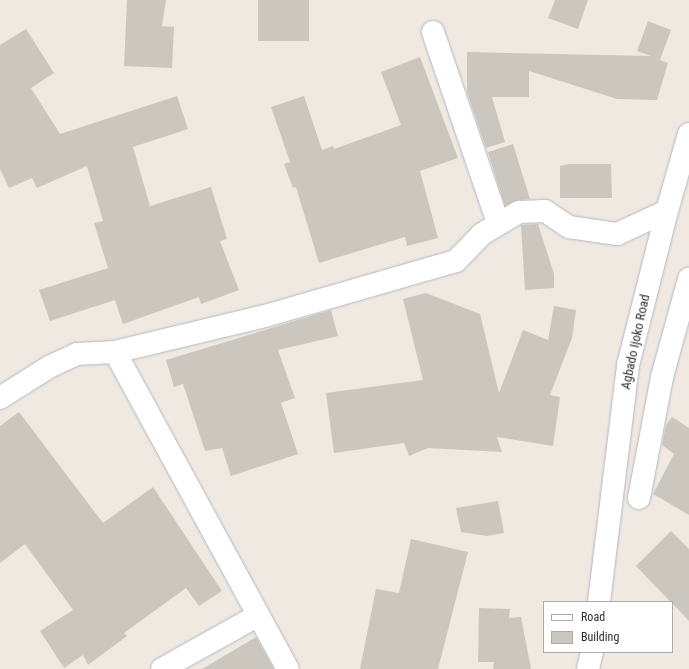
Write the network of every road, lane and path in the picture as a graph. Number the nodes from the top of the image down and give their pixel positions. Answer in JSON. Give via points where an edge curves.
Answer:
{"nodes":[{"id":1,"x":434,"y":32,"type":"dead end"},
{"id":2,"x":689,"y":134,"type":"edge"},
{"id":3,"x":667,"y":211,"type":"junction"},
{"id":4,"x":498,"y":223,"type":"junction"},
{"id":5,"x":689,"y":279,"type":"edge"},
{"id":6,"x":115,"y":352,"type":"junction"},
{"id":7,"x":0,"y":398,"type":"edge"},
{"id":8,"x":639,"y":498,"type":"dead end"},
{"id":9,"x":599,"y":601,"type":"edge"},
{"id":10,"x":258,"y":616,"type":"junction"},
{"id":11,"x":592,"y":653,"type":"edge"},
{"id":12,"x":162,"y":669,"type":"edge"},
{"id":13,"x":288,"y":669,"type":"edge"},
{"id":14,"x":588,"y":669,"type":"edge"}],
"edges":[{"from":1,"to":4,"type":"street"},
{"from":2,"to":3,"type":"street","name":"Agbado Ijoko Road"},
{"from":3,"to":4,"type":"street","via":[[617,234],[569,227],[545,211],[519,212]]},
{"from":3,"to":9,"type":"street","name":"Agbado Ijoko Road","via":[[628,365]]},
{"from":4,"to":6,"type":"street","via":[[482,234],[456,261],[265,316]]},
{"from":5,"to":8,"type":"street","via":[[662,377]]},
{"from":6,"to":7,"type":"street","via":[[77,354],[49,367]]},
{"from":6,"to":10,"type":"street"},
{"from":10,"to":12,"type":"street"},
{"from":10,"to":13,"type":"street"},
{"from":11,"to":14,"type":"street"}]}
